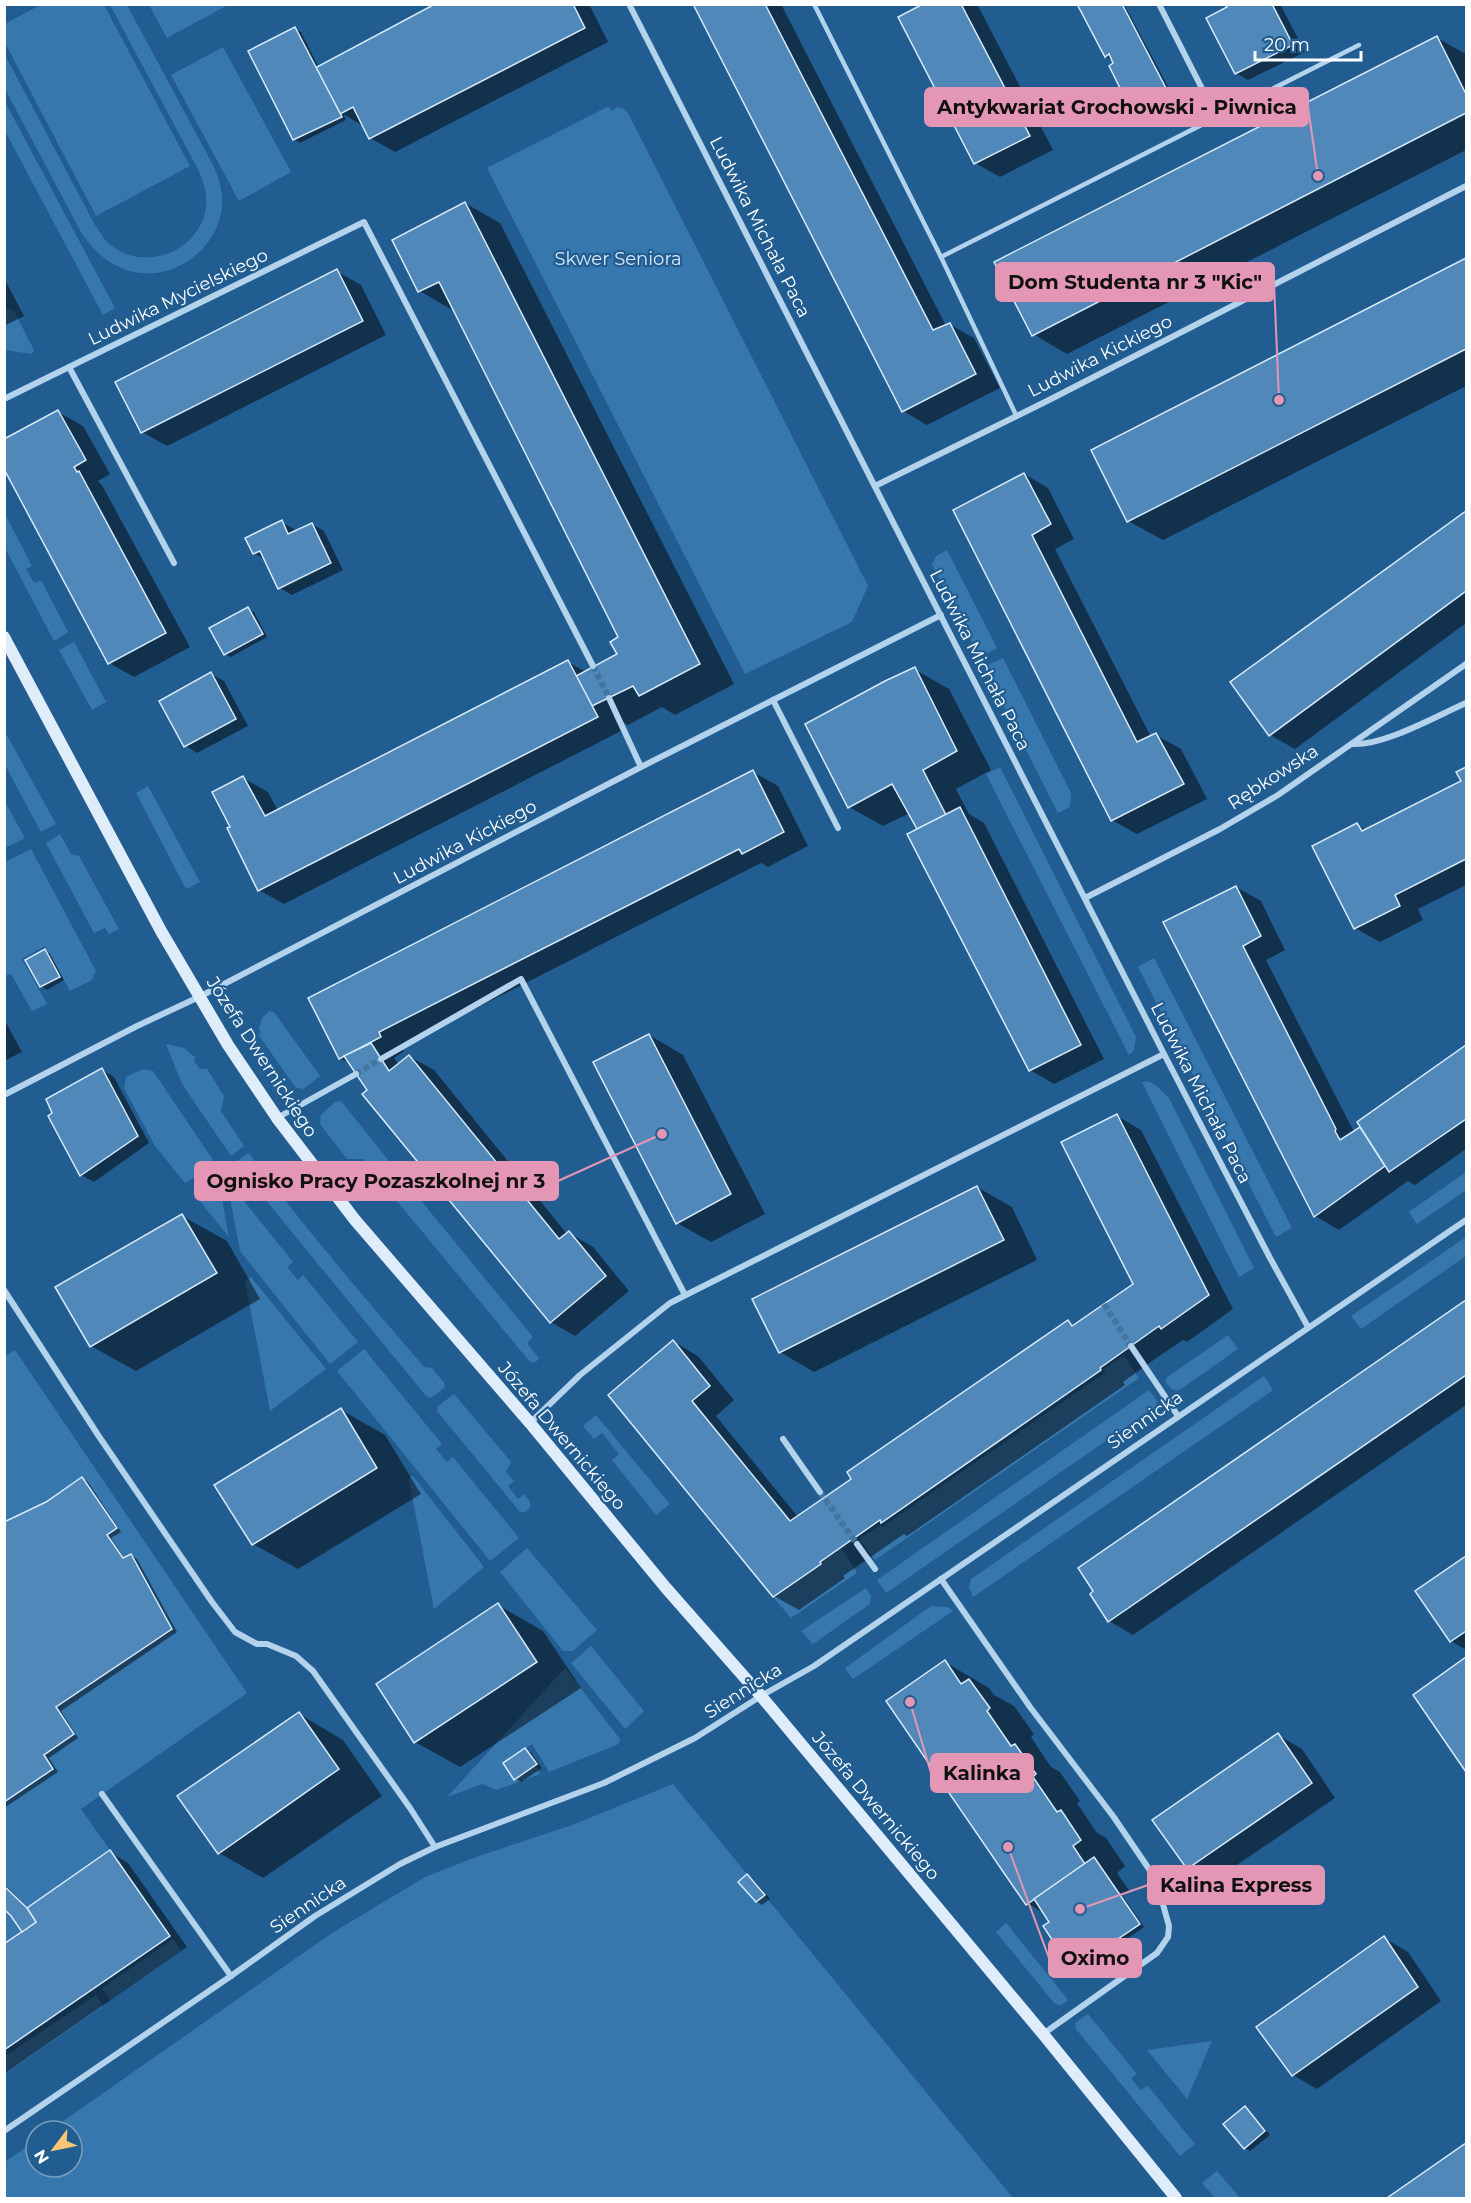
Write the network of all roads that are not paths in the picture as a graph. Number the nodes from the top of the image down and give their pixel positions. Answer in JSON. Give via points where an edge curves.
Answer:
{"nodes":[{"id":1,"x":629,"y":4,"type":"edge"},
{"id":2,"x":814,"y":4,"type":"edge"},
{"id":3,"x":1159,"y":4,"type":"edge"},
{"id":4,"x":1359,"y":45,"type":"dead end"},
{"id":5,"x":1217,"y":118,"type":"junction"},
{"id":6,"x":1467,"y":186,"type":"edge"},
{"id":7,"x":941,"y":256,"type":"junction"},
{"id":8,"x":69,"y":367,"type":"junction"},
{"id":9,"x":4,"y":399,"type":"edge"},
{"id":10,"x":1016,"y":416,"type":"junction"},
{"id":11,"x":875,"y":486,"type":"junction"},
{"id":12,"x":174,"y":563,"type":"dead end"},
{"id":13,"x":941,"y":615,"type":"junction"},
{"id":14,"x":4,"y":637,"type":"edge"},
{"id":15,"x":1467,"y":664,"type":"edge"},
{"id":16,"x":593,"y":666,"type":"tunnel mouth"},
{"id":17,"x":609,"y":698,"type":"tunnel mouth"},
{"id":18,"x":773,"y":700,"type":"junction"},
{"id":19,"x":1467,"y":703,"type":"edge"},
{"id":20,"x":1351,"y":744,"type":"junction"},
{"id":21,"x":641,"y":767,"type":"junction"},
{"id":22,"x":838,"y":828,"type":"dead end"},
{"id":23,"x":1085,"y":898,"type":"junction"},
{"id":24,"x":199,"y":997,"type":"junction"},
{"id":25,"x":1164,"y":1054,"type":"junction"},
{"id":26,"x":381,"y":1059,"type":"tunnel mouth"},
{"id":27,"x":356,"y":1074,"type":"tunnel mouth"},
{"id":28,"x":4,"y":1095,"type":"edge"},
{"id":29,"x":277,"y":1118,"type":"junction"},
{"id":30,"x":1467,"y":1220,"type":"edge"},
{"id":31,"x":4,"y":1290,"type":"edge"},
{"id":32,"x":685,"y":1295,"type":"junction"},
{"id":33,"x":1308,"y":1327,"type":"junction"},
{"id":34,"x":1131,"y":1346,"type":"tunnel mouth"},
{"id":35,"x":1178,"y":1416,"type":"junction"},
{"id":36,"x":530,"y":1423,"type":"junction"},
{"id":37,"x":783,"y":1439,"type":"dead end"},
{"id":38,"x":820,"y":1492,"type":"tunnel mouth"},
{"id":39,"x":857,"y":1544,"type":"tunnel mouth"},
{"id":40,"x":875,"y":1569,"type":"dead end"},
{"id":41,"x":941,"y":1579,"type":"junction"},
{"id":42,"x":761,"y":1696,"type":"junction"},
{"id":43,"x":102,"y":1794,"type":"dead end"},
{"id":44,"x":435,"y":1847,"type":"junction"},
{"id":45,"x":231,"y":1976,"type":"junction"},
{"id":46,"x":1043,"y":2034,"type":"junction"},
{"id":47,"x":4,"y":2132,"type":"edge"},
{"id":48,"x":1176,"y":2199,"type":"edge"}],
"edges":[{"from":1,"to":11,"type":"street","name":"Ludwika Michała Paca"},
{"from":2,"to":7,"type":"lane"},
{"from":3,"to":5,"type":"street"},
{"from":4,"to":5,"type":"lane"},
{"from":5,"to":7,"type":"lane"},
{"from":6,"to":10,"type":"street","name":"Ludwika Kickiego"},
{"from":7,"to":10,"type":"lane"},
{"from":8,"to":9,"type":"street","name":"Ludwika Mycielskiego"},
{"from":8,"to":12,"type":"street"},
{"from":8,"to":16,"type":"street","name":"Ludwika Mycielskiego","via":[[364,222]]},
{"from":10,"to":11,"type":"street","name":"Ludwika Kickiego"},
{"from":11,"to":13,"type":"street","name":"Ludwika Michała Paca"},
{"from":13,"to":18,"type":"street","name":"Ludwika Kickiego"},
{"from":13,"to":23,"type":"street","name":"Ludwika Michała Paca"},
{"from":14,"to":24,"type":"street","name":"Józefa Dwernickiego"},
{"from":15,"to":20,"type":"street","name":"Rębkowska"},
{"from":17,"to":21,"type":"street"},
{"from":18,"to":21,"type":"street","name":"Ludwika Kickiego"},
{"from":18,"to":22,"type":"street"},
{"from":19,"to":20,"type":"street","via":[[1383,739]]},
{"from":20,"to":23,"type":"street","name":"Rębkowska","via":[[1220,829]]},
{"from":21,"to":24,"type":"street","name":"Ludwika Kickiego"},
{"from":23,"to":25,"type":"street","name":"Ludwika Michała Paca"},
{"from":24,"to":28,"type":"street","name":"Ludwika Kickiego"},
{"from":24,"to":29,"type":"street","name":"Józefa Dwernickiego"},
{"from":25,"to":32,"type":"street"},
{"from":25,"to":33,"type":"street","name":"Ludwika Michała Paca"},
{"from":26,"to":32,"type":"street","via":[[521,979]]},
{"from":27,"to":29,"type":"street"},
{"from":29,"to":36,"type":"street","name":"Józefa Dwernickiego","via":[[355,1221]]},
{"from":30,"to":33,"type":"street","name":"Siennicka"},
{"from":31,"to":44,"type":"street","via":[[98,1435],[235,1632],[257,1644],[296,1656],[313,1671]]},
{"from":32,"to":36,"type":"street","via":[[658,1311]]},
{"from":33,"to":35,"type":"street","name":"Siennicka"},
{"from":34,"to":35,"type":"street"},
{"from":35,"to":41,"type":"street","name":"Siennicka"},
{"from":36,"to":42,"type":"street","name":"Józefa Dwernickiego","via":[[618,1532]]},
{"from":37,"to":38,"type":"street"},
{"from":39,"to":40,"type":"street"},
{"from":41,"to":42,"type":"street","name":"Siennicka","via":[[814,1666]]},
{"from":41,"to":46,"type":"street","via":[[1149,1869],[1169,1926],[1168,1937],[1157,1953]]},
{"from":42,"to":44,"type":"street","name":"Siennicka","via":[[696,1738],[604,1783]]},
{"from":42,"to":46,"type":"street","name":"Józefa Dwernickiego"},
{"from":43,"to":45,"type":"street"},
{"from":44,"to":45,"type":"street","name":"Siennicka","via":[[315,1916]]},
{"from":45,"to":47,"type":"street","name":"Siennicka"},
{"from":46,"to":48,"type":"street","name":"Józefa Dwernickiego"}]}
